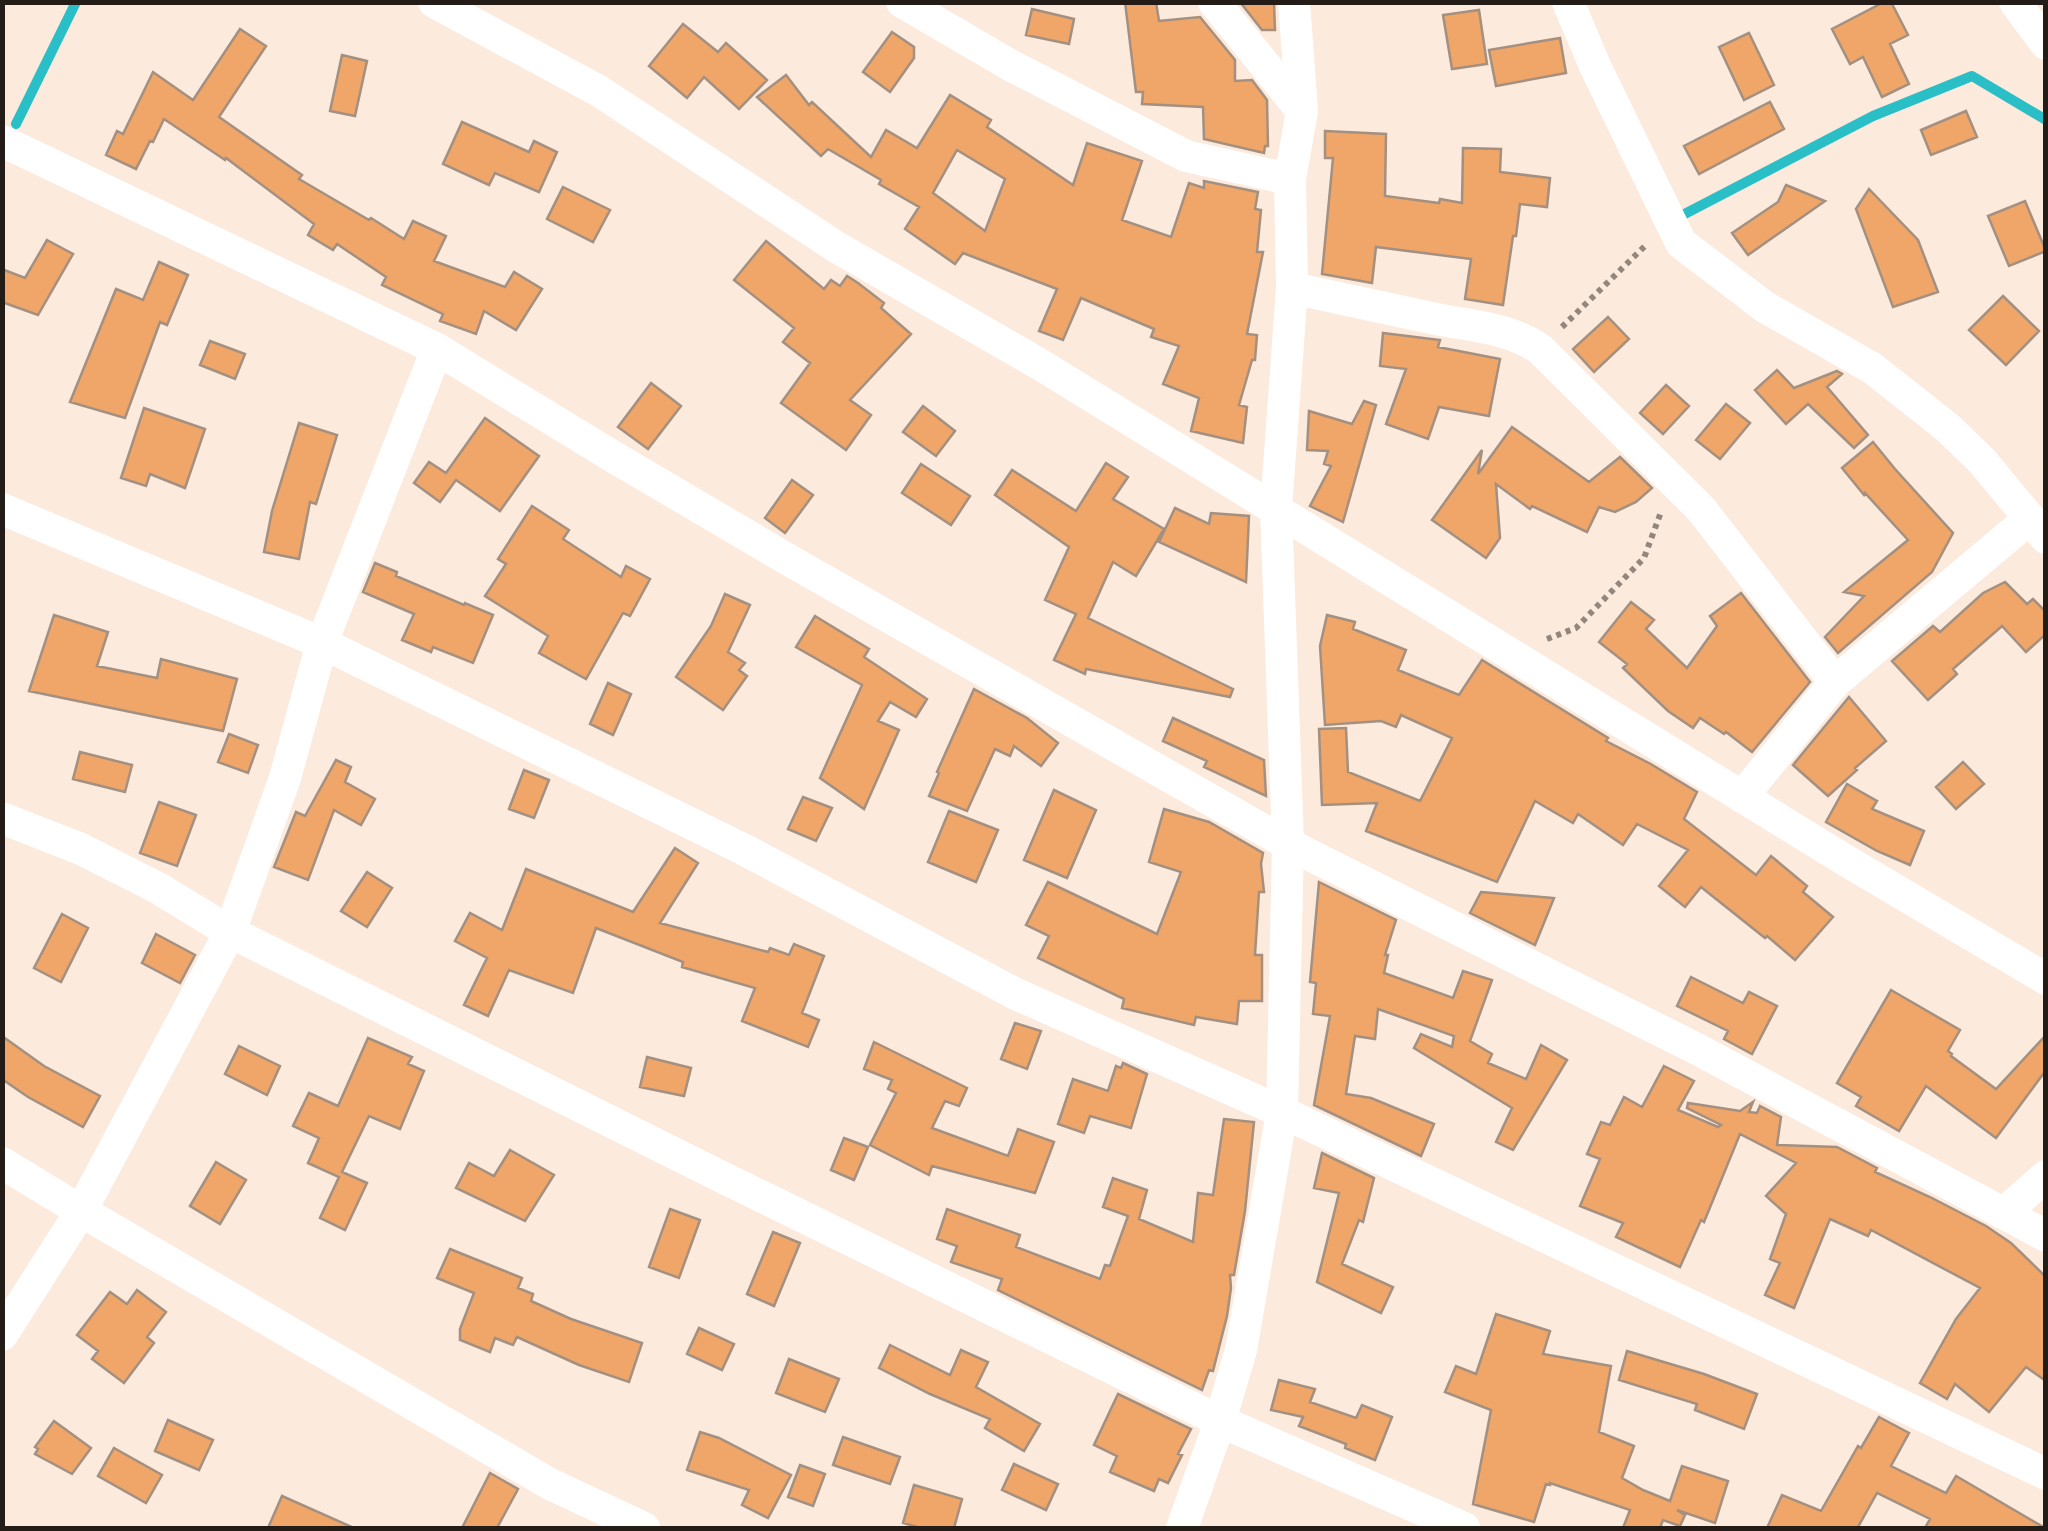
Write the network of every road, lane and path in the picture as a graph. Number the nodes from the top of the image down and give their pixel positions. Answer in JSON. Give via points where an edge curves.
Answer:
{"nodes":[{"id":1,"x":434,"y":2,"type":"edge"},
{"id":2,"x":902,"y":2,"type":"edge"},
{"id":3,"x":1214,"y":2,"type":"edge"},
{"id":4,"x":1294,"y":2,"type":"edge"},
{"id":5,"x":1568,"y":2,"type":"edge"},
{"id":6,"x":2015,"y":2,"type":"edge"},
{"id":7,"x":2046,"y":44,"type":"edge"},
{"id":8,"x":1302,"y":110,"type":"junction"},
{"id":9,"x":2,"y":141,"type":"edge"},
{"id":10,"x":1290,"y":180,"type":"junction"},
{"id":11,"x":1670,"y":221,"type":"junction"},
{"id":12,"x":1292,"y":288,"type":"junction"},
{"id":13,"x":437,"y":349,"type":"junction"},
{"id":14,"x":1540,"y":349,"type":"junction"},
{"id":15,"x":1672,"y":481,"type":"junction"},
{"id":16,"x":2,"y":509,"type":"edge"},
{"id":17,"x":1276,"y":509,"type":"junction"},
{"id":18,"x":2038,"y":528,"type":"edge"},
{"id":19,"x":322,"y":643,"type":"junction"},
{"id":20,"x":1508,"y":652,"type":"junction"},
{"id":21,"x":1835,"y":682,"type":"junction"},
{"id":22,"x":1742,"y":797,"type":"junction"},
{"id":23,"x":4,"y":819,"type":"edge"},
{"id":24,"x":1288,"y":844,"type":"junction"},
{"id":25,"x":230,"y":932,"type":"junction"},
{"id":26,"x":2046,"y":979,"type":"edge"},
{"id":27,"x":1282,"y":1112,"type":"junction"},
{"id":28,"x":2,"y":1163,"type":"edge"},
{"id":29,"x":2046,"y":1176,"type":"edge"},
{"id":30,"x":81,"y":1211,"type":"junction"},
{"id":31,"x":2004,"y":1214,"type":"junction"},
{"id":32,"x":2046,"y":1236,"type":"edge"},
{"id":33,"x":2,"y":1336,"type":"edge"},
{"id":34,"x":1220,"y":1422,"type":"junction"},
{"id":35,"x":2046,"y":1474,"type":"edge"},
{"id":36,"x":644,"y":1528,"type":"edge"},
{"id":37,"x":1182,"y":1528,"type":"edge"},
{"id":38,"x":1464,"y":1528,"type":"edge"}],
"edges":[{"from":1,"to":17,"type":"street","via":[[599,91],[838,248]]},
{"from":2,"to":10,"type":"street","via":[[1186,156]]},
{"from":3,"to":8,"type":"street"},
{"from":4,"to":8,"type":"street"},
{"from":5,"to":11,"type":"street"},
{"from":6,"to":7,"type":"street"},
{"from":8,"to":10,"type":"street"},
{"from":9,"to":13,"type":"street"},
{"from":10,"to":12,"type":"street"},
{"from":11,"to":14,"type":"path"},
{"from":11,"to":18,"type":"street","via":[[1680,243],[1725,279],[1872,368],[1948,428]]},
{"from":12,"to":14,"type":"street","via":[[1478,325]]},
{"from":12,"to":17,"type":"street"},
{"from":13,"to":19,"type":"street"},
{"from":13,"to":24,"type":"street","via":[[794,563]]},
{"from":14,"to":15,"type":"street"},
{"from":15,"to":20,"type":"path","via":[[1644,558],[1576,628]]},
{"from":15,"to":21,"type":"street"},
{"from":16,"to":19,"type":"street"},
{"from":17,"to":20,"type":"street"},
{"from":17,"to":24,"type":"street"},
{"from":18,"to":21,"type":"street"},
{"from":19,"to":25,"type":"street","via":[[285,778]]},
{"from":19,"to":27,"type":"street","via":[[744,849],[1016,994]]},
{"from":20,"to":22,"type":"street"},
{"from":21,"to":22,"type":"street"},
{"from":22,"to":26,"type":"street"},
{"from":23,"to":25,"type":"street","via":[[97,857]]},
{"from":24,"to":27,"type":"street"},
{"from":24,"to":31,"type":"street","via":[[1696,1049]]},
{"from":25,"to":30,"type":"street"},
{"from":25,"to":34,"type":"street"},
{"from":27,"to":34,"type":"street","via":[[1242,1350]]},
{"from":27,"to":35,"type":"street"},
{"from":28,"to":30,"type":"street"},
{"from":29,"to":31,"type":"street"},
{"from":30,"to":33,"type":"street"},
{"from":30,"to":36,"type":"street","via":[[550,1484]]},
{"from":31,"to":32,"type":"street"},
{"from":34,"to":37,"type":"street"},
{"from":34,"to":38,"type":"street"}]}
